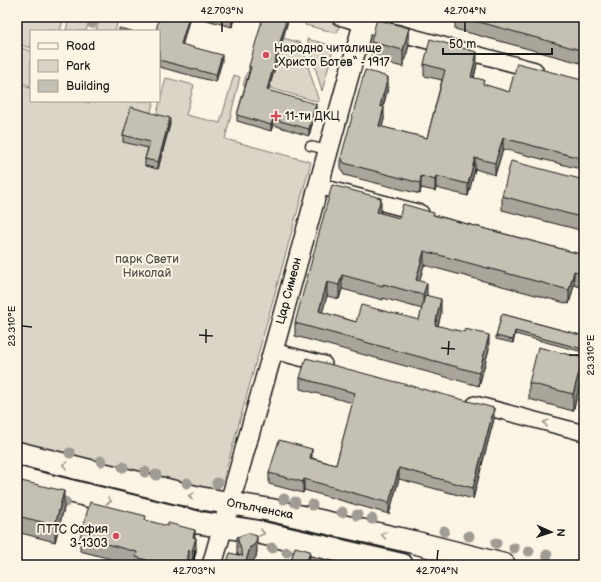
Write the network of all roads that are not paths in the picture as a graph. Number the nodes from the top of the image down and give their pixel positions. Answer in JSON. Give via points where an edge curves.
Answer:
{"nodes":[{"id":1,"x":339,"y":17,"type":"edge"},
{"id":2,"x":364,"y":20,"type":"edge"},
{"id":3,"x":545,"y":72,"type":"edge"},
{"id":4,"x":318,"y":186,"type":"junction"},
{"id":5,"x":436,"y":217,"type":"edge"},
{"id":6,"x":273,"y":351,"type":"junction"},
{"id":7,"x":337,"y":368,"type":"edge"},
{"id":8,"x":465,"y":402,"type":"edge"},
{"id":9,"x":584,"y":433,"type":"edge"},
{"id":10,"x":17,"y":453,"type":"edge"},
{"id":11,"x":17,"y":478,"type":"edge"},
{"id":12,"x":230,"y":503,"type":"junction"},
{"id":13,"x":224,"y":526,"type":"junction"},
{"id":14,"x":212,"y":565,"type":"edge"},
{"id":15,"x":402,"y":565,"type":"edge"},
{"id":16,"x":504,"y":565,"type":"edge"}],
"edges":[{"from":1,"to":2,"type":"street"},
{"from":2,"to":3,"type":"street"},
{"from":2,"to":4,"type":"street","name":"Цар Симеон","via":[[319,148]]},
{"from":4,"to":5,"type":"street"},
{"from":4,"to":6,"type":"street","name":"Цар Симеон"},
{"from":6,"to":7,"type":"street"},
{"from":6,"to":12,"type":"street","name":"Цар Симеон"},
{"from":9,"to":8,"type":"street","one_way":true},
{"from":12,"to":10,"type":"main road","name":"Опълченска","one_way":true,"via":[[199,498]]},
{"from":11,"to":13,"type":"main road","name":"Опълченска","one_way":true,"via":[[196,522]]},
{"from":12,"to":13,"type":"street","name":"Цар Симеон"},
{"from":16,"to":12,"type":"main road","name":"Опълченска","one_way":true,"via":[[391,537]]},
{"from":13,"to":14,"type":"street","name":"Цар Симеон"},
{"from":13,"to":15,"type":"main road","name":"Опълченска","one_way":true}]}
